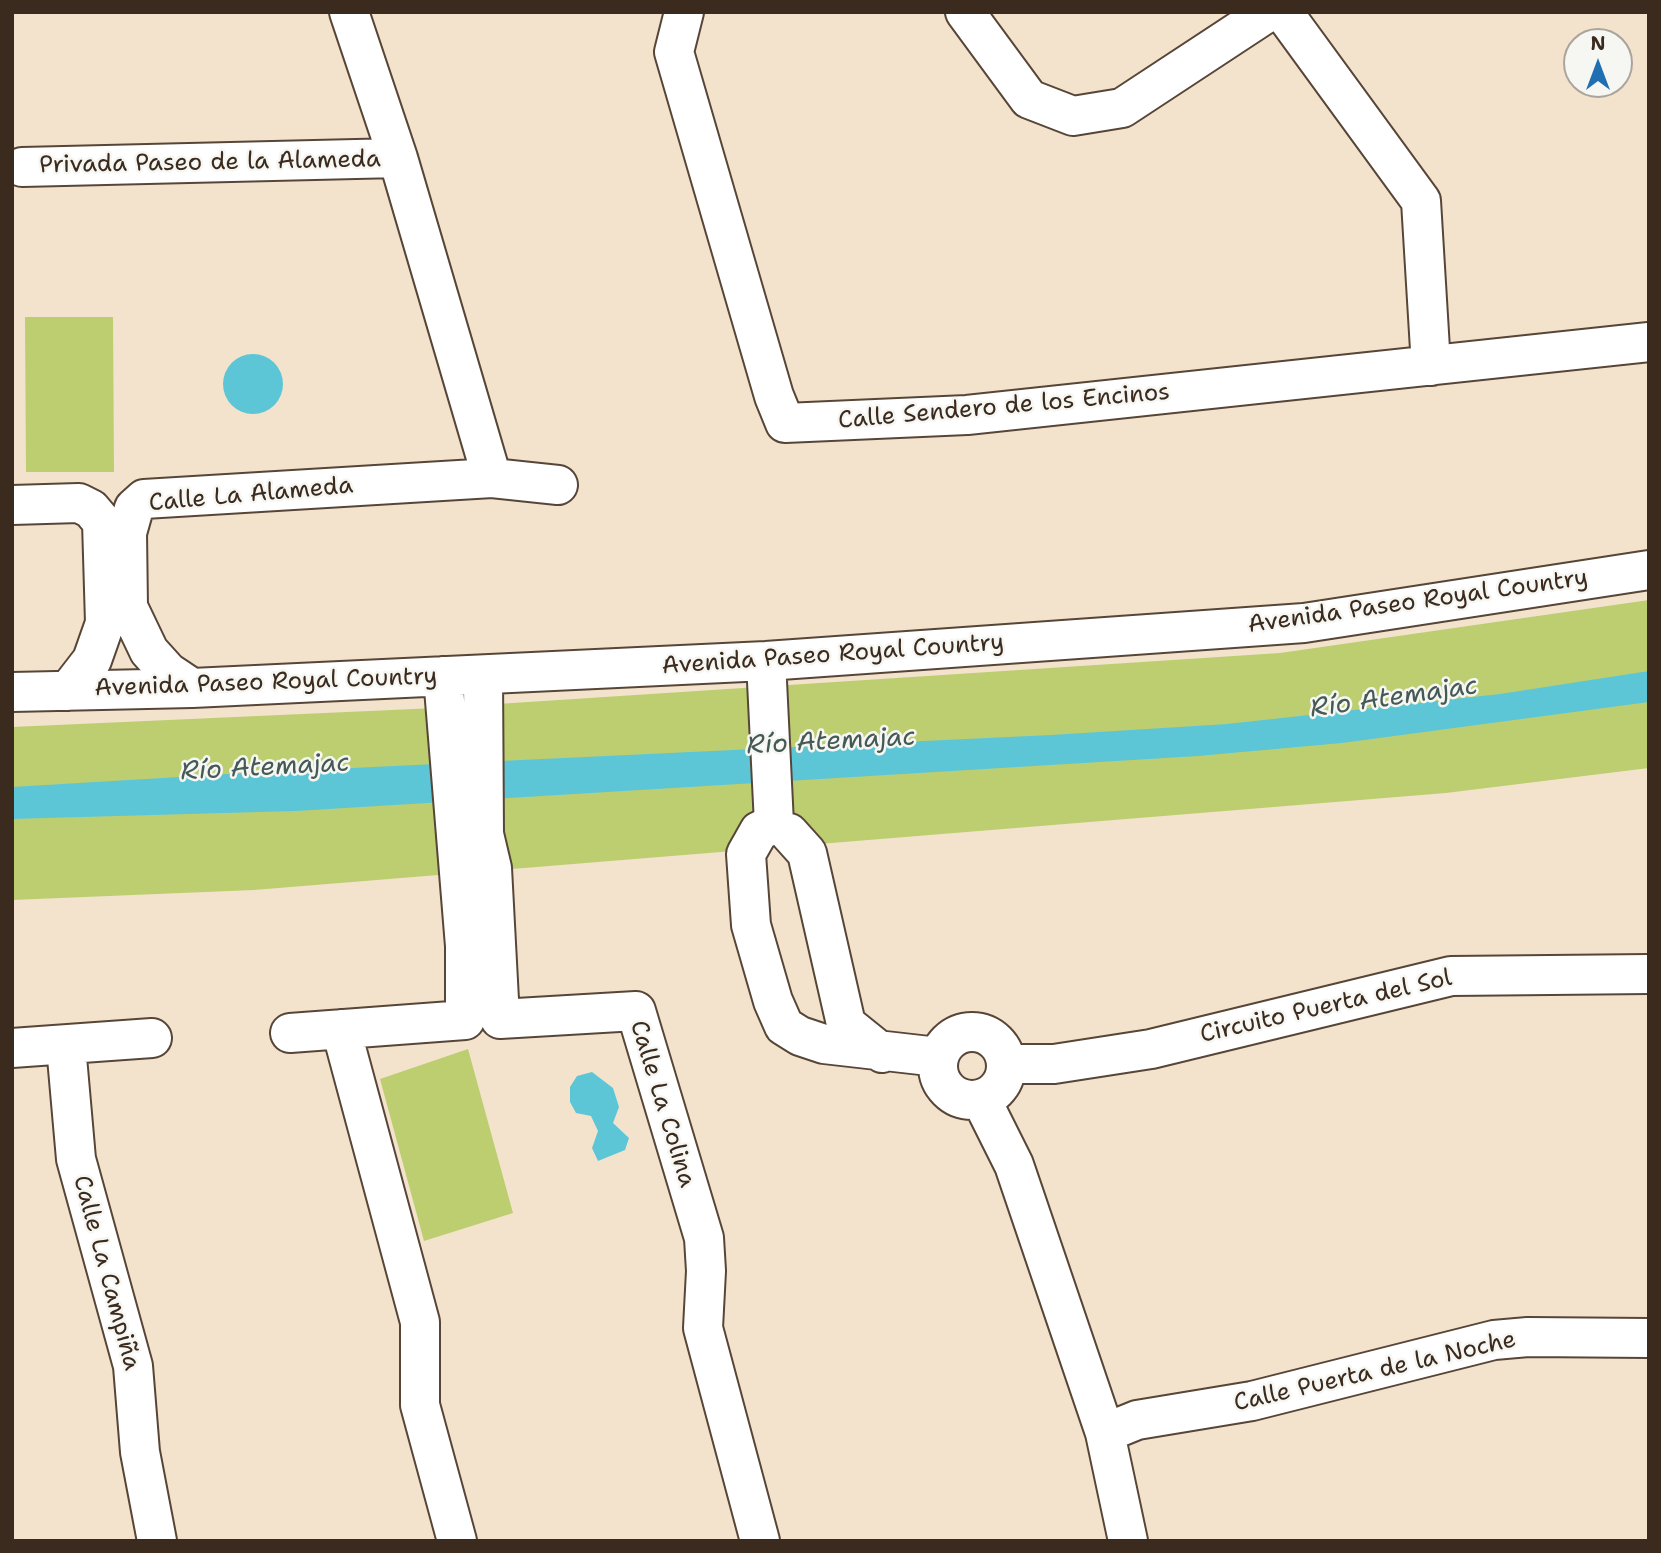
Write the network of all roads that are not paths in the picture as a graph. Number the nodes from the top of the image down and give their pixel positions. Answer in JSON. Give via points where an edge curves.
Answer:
{"nodes":[{"id":1,"x":348,"y":12,"type":"edge"},
{"id":2,"x":684,"y":12,"type":"edge"},
{"id":3,"x":965,"y":12,"type":"edge"},
{"id":4,"x":1268,"y":12,"type":"edge"},
{"id":5,"x":1283,"y":12,"type":"edge"},
{"id":6,"x":398,"y":158,"type":"junction"},
{"id":7,"x":22,"y":167,"type":"dead end"},
{"id":8,"x":1649,"y":342,"type":"edge"},
{"id":9,"x":1431,"y":366,"type":"junction"},
{"id":10,"x":492,"y":478,"type":"junction"},
{"id":11,"x":558,"y":485,"type":"dead end"},
{"id":12,"x":12,"y":505,"type":"edge"},
{"id":13,"x":1649,"y":570,"type":"edge"},
{"id":14,"x":483,"y":675,"type":"junction"},
{"id":15,"x":443,"y":676,"type":"junction"},
{"id":16,"x":767,"y":679,"type":"junction"},
{"id":17,"x":192,"y":688,"type":"junction"},
{"id":18,"x":68,"y":691,"type":"junction"},
{"id":19,"x":12,"y":692,"type":"edge"},
{"id":20,"x":774,"y":825,"type":"junction"},
{"id":21,"x":470,"y":840,"type":"junction"},
{"id":22,"x":1649,"y":974,"type":"edge"},
{"id":23,"x":341,"y":1029,"type":"junction"},
{"id":24,"x":290,"y":1033,"type":"dead end"},
{"id":25,"x":835,"y":1034,"type":"junction"},
{"id":26,"x":152,"y":1038,"type":"dead end"},
{"id":27,"x":66,"y":1046,"type":"junction"},
{"id":28,"x":12,"y":1048,"type":"edge"},
{"id":29,"x":938,"y":1057,"type":"junction"},
{"id":30,"x":1006,"y":1064,"type":"junction"},
{"id":31,"x":981,"y":1099,"type":"junction"},
{"id":32,"x":1649,"y":1338,"type":"edge"},
{"id":33,"x":1105,"y":1433,"type":"junction"},
{"id":34,"x":158,"y":1541,"type":"edge"},
{"id":35,"x":457,"y":1541,"type":"edge"},
{"id":36,"x":760,"y":1541,"type":"edge"},
{"id":37,"x":1128,"y":1541,"type":"edge"}],
"edges":[{"from":1,"to":6,"type":"street"},
{"from":2,"to":9,"type":"street","name":"Calle Sendero de los Encinos","via":[[674,52],[785,423],[967,415]]},
{"from":3,"to":4,"type":"street","via":[[1029,99],[1073,116],[1122,108]]},
{"from":5,"to":9,"type":"street","via":[[1422,201]]},
{"from":6,"to":7,"type":"street","name":"Privada Paseo de la Alameda"},
{"from":6,"to":10,"type":"street"},
{"from":8,"to":9,"type":"street","name":"Calle Sendero de los Encinos"},
{"from":10,"to":11,"type":"street","name":"Calle La Alameda"},
{"from":10,"to":17,"type":"street","name":"Calle La Alameda","via":[[144,499],[134,508],[127,533],[128,607],[149,651]]},
{"from":12,"to":18,"type":"street","via":[[79,503],[102,522],[105,623],[92,660]]},
{"from":13,"to":16,"type":"street","name":"Avenida Paseo Royal Country","via":[[1304,623]]},
{"from":14,"to":15,"type":"street","name":"Avenida Paseo Royal Country"},
{"from":14,"to":16,"type":"street","name":"Avenida Paseo Royal Country"},
{"from":14,"to":21,"type":"street","name":"Calle La Colina"},
{"from":15,"to":17,"type":"street","name":"Avenida Paseo Royal Country"},
{"from":15,"to":21,"type":"street","name":"Calle La Colina","via":[[446,717]]},
{"from":16,"to":20,"type":"street"},
{"from":17,"to":18,"type":"street","name":"Avenida Paseo Royal Country"},
{"from":18,"to":19,"type":"street","name":"Avenida Paseo Royal Country"},
{"from":20,"to":25,"type":"street","via":[[807,853],[832,976]]},
{"from":20,"to":25,"type":"street","via":[[746,854],[750,922],[761,965],[784,1026],[800,1037]]},
{"from":21,"to":23,"type":"street","name":"Calle La Colina","via":[[465,1020]]},
{"from":21,"to":36,"type":"street","name":"Calle La Colina","via":[[492,868],[500,1019],[636,1011],[704,1238],[702,1328]]},
{"from":22,"to":30,"type":"street","name":"Circuito Puerta del Sol","via":[[1451,976],[1151,1048],[1054,1064]]},
{"from":23,"to":24,"type":"street","name":"Calle La Colina"},
{"from":23,"to":35,"type":"street","via":[[420,1322],[420,1405]]},
{"from":25,"to":29,"type":"street","via":[[882,1053]]},
{"from":26,"to":27,"type":"street"},
{"from":27,"to":28,"type":"street"},
{"from":27,"to":34,"type":"street","name":"Calle La Campiña","via":[[76,1158],[133,1366],[140,1452]]},
{"from":29,"to":30,"type":"street","via":[[949,1040],[979,1032],[998,1043]]},
{"from":29,"to":31,"type":"street","via":[[937,1069],[947,1091],[969,1101]]},
{"from":30,"to":31,"type":"street","via":[[1000,1086]]},
{"from":31,"to":33,"type":"street","via":[[1014,1165]]},
{"from":32,"to":33,"type":"street","name":"Calle Puerta de la Noche","via":[[1494,1340],[1252,1401],[1137,1420]]},
{"from":33,"to":37,"type":"street"}]}
